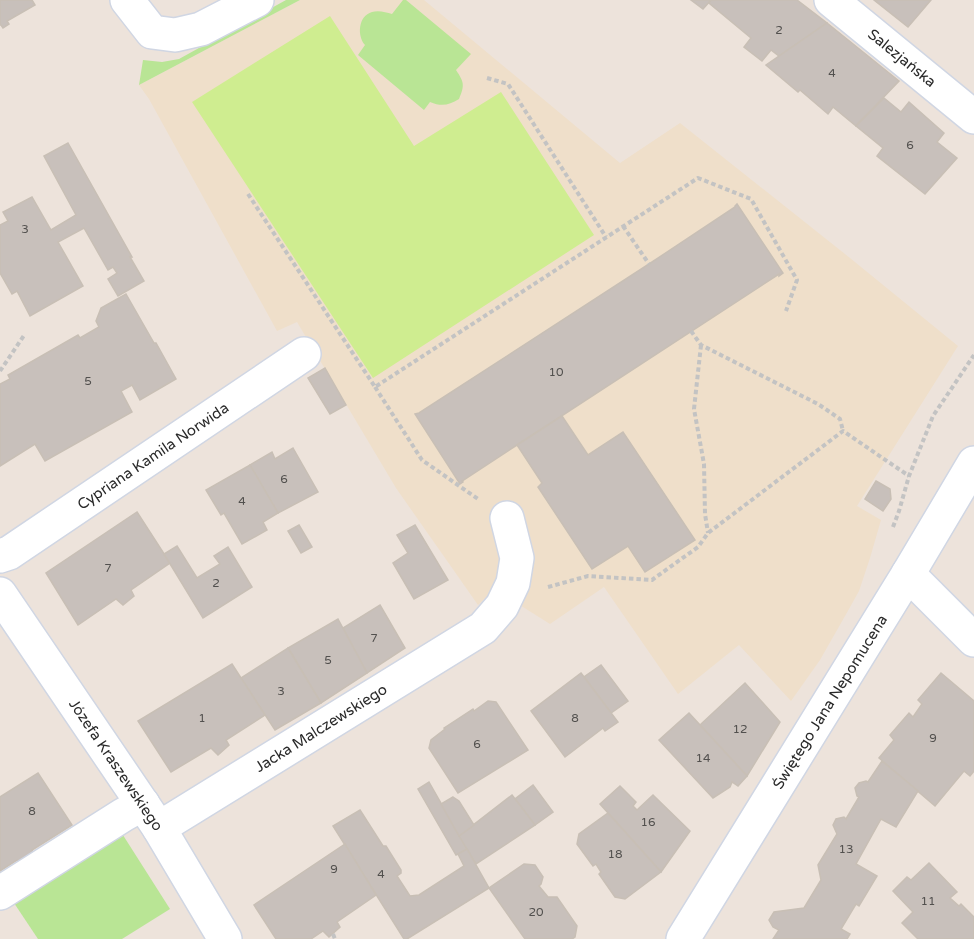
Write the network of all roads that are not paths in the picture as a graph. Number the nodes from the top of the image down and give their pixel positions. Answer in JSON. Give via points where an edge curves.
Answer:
{"nodes":[{"id":1,"x":127,"y":0,"type":"edge"},
{"id":2,"x":158,"y":0,"type":"edge"},
{"id":3,"x":200,"y":0,"type":"edge"},
{"id":4,"x":831,"y":0,"type":"edge"},
{"id":5,"x":252,"y":2,"type":"edge"},
{"id":6,"x":152,"y":32,"type":"junction"},
{"id":7,"x":974,"y":117,"type":"edge"},
{"id":8,"x":304,"y":354,"type":"dead end"},
{"id":9,"x":974,"y":463,"type":"edge"},
{"id":10,"x":507,"y":518,"type":"road end"},
{"id":11,"x":0,"y":556,"type":"edge"},
{"id":12,"x":909,"y":574,"type":"junction"},
{"id":13,"x":0,"y":594,"type":"edge"},
{"id":14,"x":974,"y":640,"type":"edge"},
{"id":15,"x":151,"y":816,"type":"junction"},
{"id":16,"x":0,"y":893,"type":"edge"},
{"id":17,"x":225,"y":939,"type":"edge"},
{"id":18,"x":683,"y":939,"type":"edge"}],
"edges":[{"from":1,"to":6,"type":"street"},
{"from":2,"to":6,"type":"street"},
{"from":3,"to":5,"type":"street"},
{"from":4,"to":7,"type":"street","name":"Salezjańska"},
{"from":5,"to":6,"type":"street","via":[[201,29],[175,35]]},
{"from":8,"to":11,"type":"street","name":"Cypriana Kamila Norwida"},
{"from":9,"to":12,"type":"street","name":"Świętego Jana Nepomucena"},
{"from":10,"to":15,"type":"street","name":"Jacka Malczewskiego","via":[[517,558],[513,583],[493,617]]},
{"from":12,"to":14,"type":"street"},
{"from":12,"to":18,"type":"street","name":"Świętego Jana Nepomucena"},
{"from":13,"to":15,"type":"street","name":"Józefa Kraszewskiego"},
{"from":15,"to":16,"type":"street","name":"Jacka Malczewskiego","via":[[123,815]]},
{"from":15,"to":17,"type":"street","name":"Józefa Kraszewskiego"}]}
